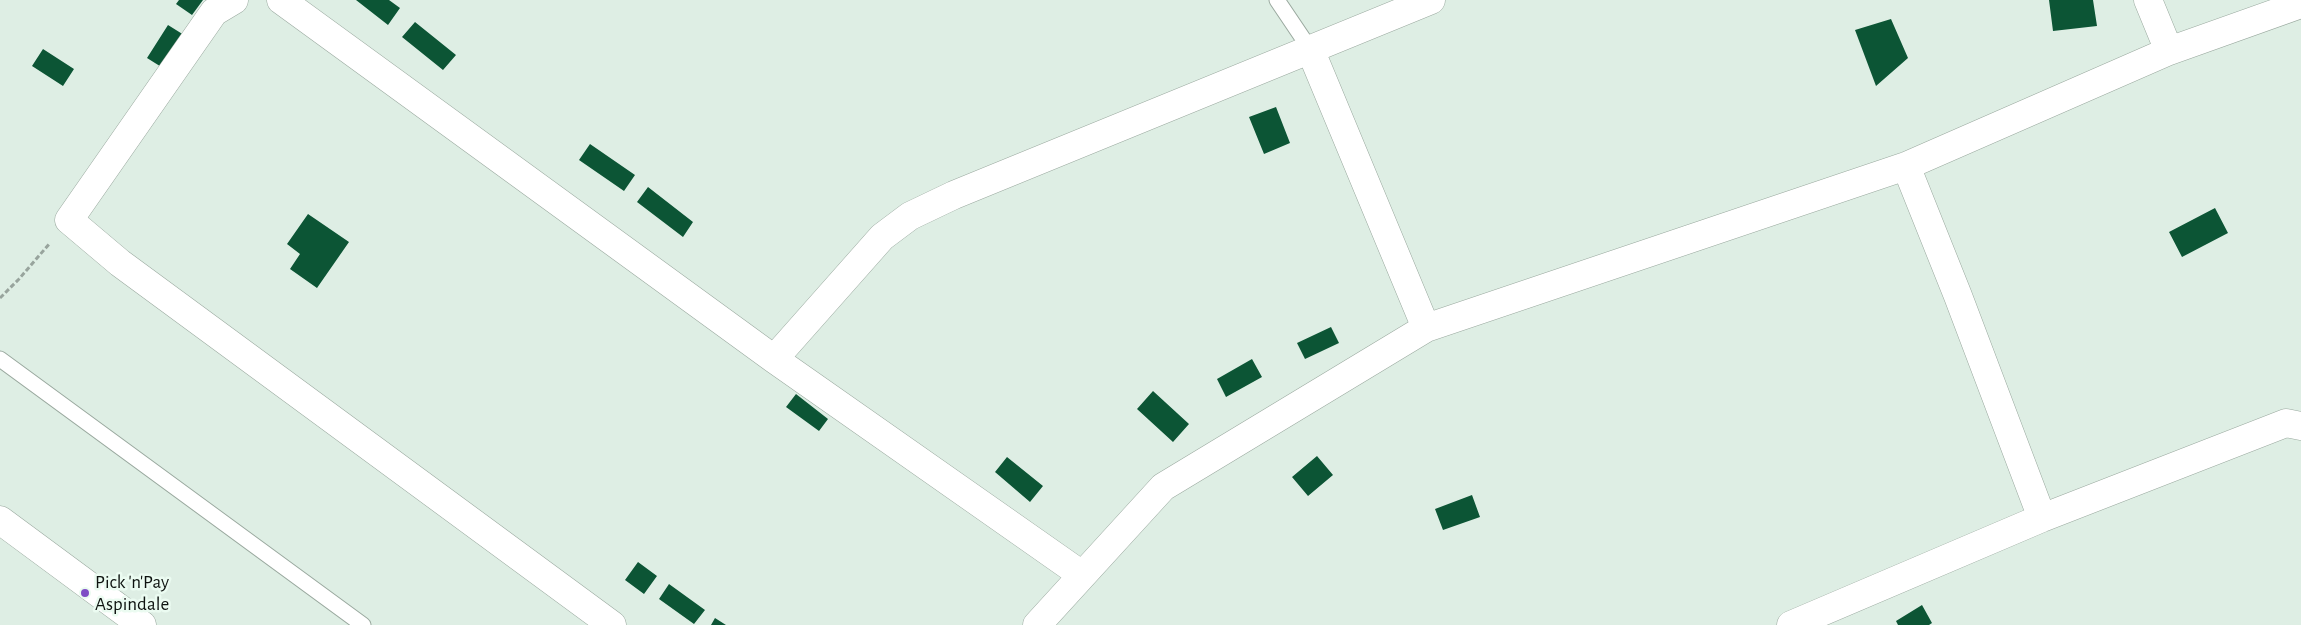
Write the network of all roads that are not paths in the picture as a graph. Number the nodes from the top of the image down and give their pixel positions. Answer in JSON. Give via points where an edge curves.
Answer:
{"nodes":[{"id":1,"x":234,"y":0,"type":"edge"},
{"id":2,"x":281,"y":0,"type":"edge"},
{"id":3,"x":1277,"y":0,"type":"edge"},
{"id":4,"x":1431,"y":0,"type":"edge"},
{"id":5,"x":2148,"y":0,"type":"edge"},
{"id":6,"x":2301,"y":4,"type":"edge"},
{"id":7,"x":1310,"y":49,"type":"junction"},
{"id":8,"x":2169,"y":51,"type":"junction"},
{"id":9,"x":1906,"y":166,"type":"junction"},
{"id":10,"x":1426,"y":328,"type":"junction"},
{"id":11,"x":0,"y":359,"type":"edge"},
{"id":12,"x":774,"y":359,"type":"junction"},
{"id":13,"x":2301,"y":426,"type":"edge"},
{"id":14,"x":2042,"y":518,"type":"junction"},
{"id":15,"x":0,"y":520,"type":"edge"},
{"id":16,"x":1082,"y":575,"type":"junction"},
{"id":17,"x":142,"y":625,"type":"edge"},
{"id":18,"x":363,"y":625,"type":"edge"},
{"id":19,"x":612,"y":625,"type":"edge"},
{"id":20,"x":1037,"y":625,"type":"edge"},
{"id":21,"x":1791,"y":625,"type":"edge"}],
"edges":[{"from":1,"to":19,"type":"street","via":[[214,12],[69,220],[120,262]]},
{"from":2,"to":12,"type":"street"},
{"from":3,"to":7,"type":"lane"},
{"from":4,"to":7,"type":"street"},
{"from":5,"to":8,"type":"street"},
{"from":6,"to":8,"type":"street"},
{"from":7,"to":10,"type":"street"},
{"from":7,"to":12,"type":"street","via":[[910,216],[882,237]]},
{"from":8,"to":9,"type":"street"},
{"from":9,"to":10,"type":"street"},
{"from":9,"to":14,"type":"street"},
{"from":10,"to":16,"type":"street","via":[[1163,487]]},
{"from":11,"to":18,"type":"lane"},
{"from":12,"to":16,"type":"street"},
{"from":13,"to":14,"type":"street","via":[[2286,423]]},
{"from":14,"to":21,"type":"street"},
{"from":15,"to":17,"type":"street"},
{"from":16,"to":20,"type":"street"}]}
